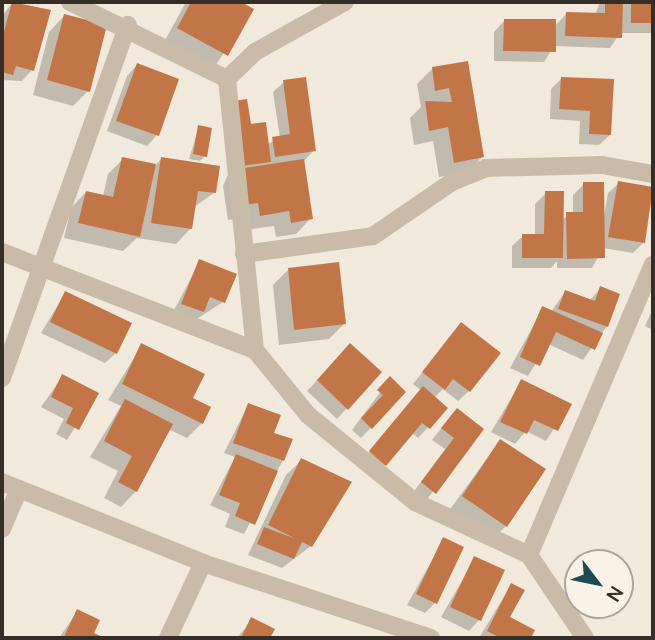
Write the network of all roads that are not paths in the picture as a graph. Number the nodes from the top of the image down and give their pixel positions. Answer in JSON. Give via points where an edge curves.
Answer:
{"nodes":[{"id":1,"x":69,"y":2,"type":"edge"},
{"id":2,"x":345,"y":2,"type":"edge"},
{"id":3,"x":128,"y":25,"type":"junction"},
{"id":4,"x":227,"y":79,"type":"junction"},
{"id":5,"x":653,"y":174,"type":"edge"},
{"id":6,"x":2,"y":252,"type":"edge"},
{"id":7,"x":244,"y":254,"type":"junction"},
{"id":8,"x":653,"y":264,"type":"edge"},
{"id":9,"x":46,"y":269,"type":"junction"},
{"id":10,"x":255,"y":350,"type":"junction"},
{"id":11,"x":2,"y":378,"type":"edge"},
{"id":12,"x":2,"y":482,"type":"edge"},
{"id":13,"x":19,"y":489,"type":"junction"},
{"id":14,"x":2,"y":529,"type":"edge"},
{"id":15,"x":528,"y":555,"type":"junction"},
{"id":16,"x":203,"y":563,"type":"junction"},
{"id":17,"x":388,"y":631,"type":"edge"},
{"id":18,"x":168,"y":638,"type":"edge"},
{"id":19,"x":431,"y":638,"type":"edge"},
{"id":20,"x":585,"y":638,"type":"edge"}],
"edges":[{"from":1,"to":3,"type":"street"},
{"from":2,"to":4,"type":"street","via":[[255,52]]},
{"from":3,"to":4,"type":"street"},
{"from":3,"to":9,"type":"street"},
{"from":4,"to":7,"type":"street"},
{"from":5,"to":7,"type":"street","via":[[602,165],[486,168],[452,182],[373,236]]},
{"from":6,"to":9,"type":"street"},
{"from":7,"to":10,"type":"street"},
{"from":8,"to":15,"type":"street"},
{"from":9,"to":10,"type":"street"},
{"from":9,"to":11,"type":"street"},
{"from":10,"to":15,"type":"street","via":[[308,415],[415,502]]},
{"from":12,"to":13,"type":"street"},
{"from":13,"to":14,"type":"street"},
{"from":13,"to":16,"type":"street"},
{"from":15,"to":20,"type":"street"},
{"from":16,"to":17,"type":"street"},
{"from":16,"to":18,"type":"street"},
{"from":17,"to":19,"type":"street"}]}
